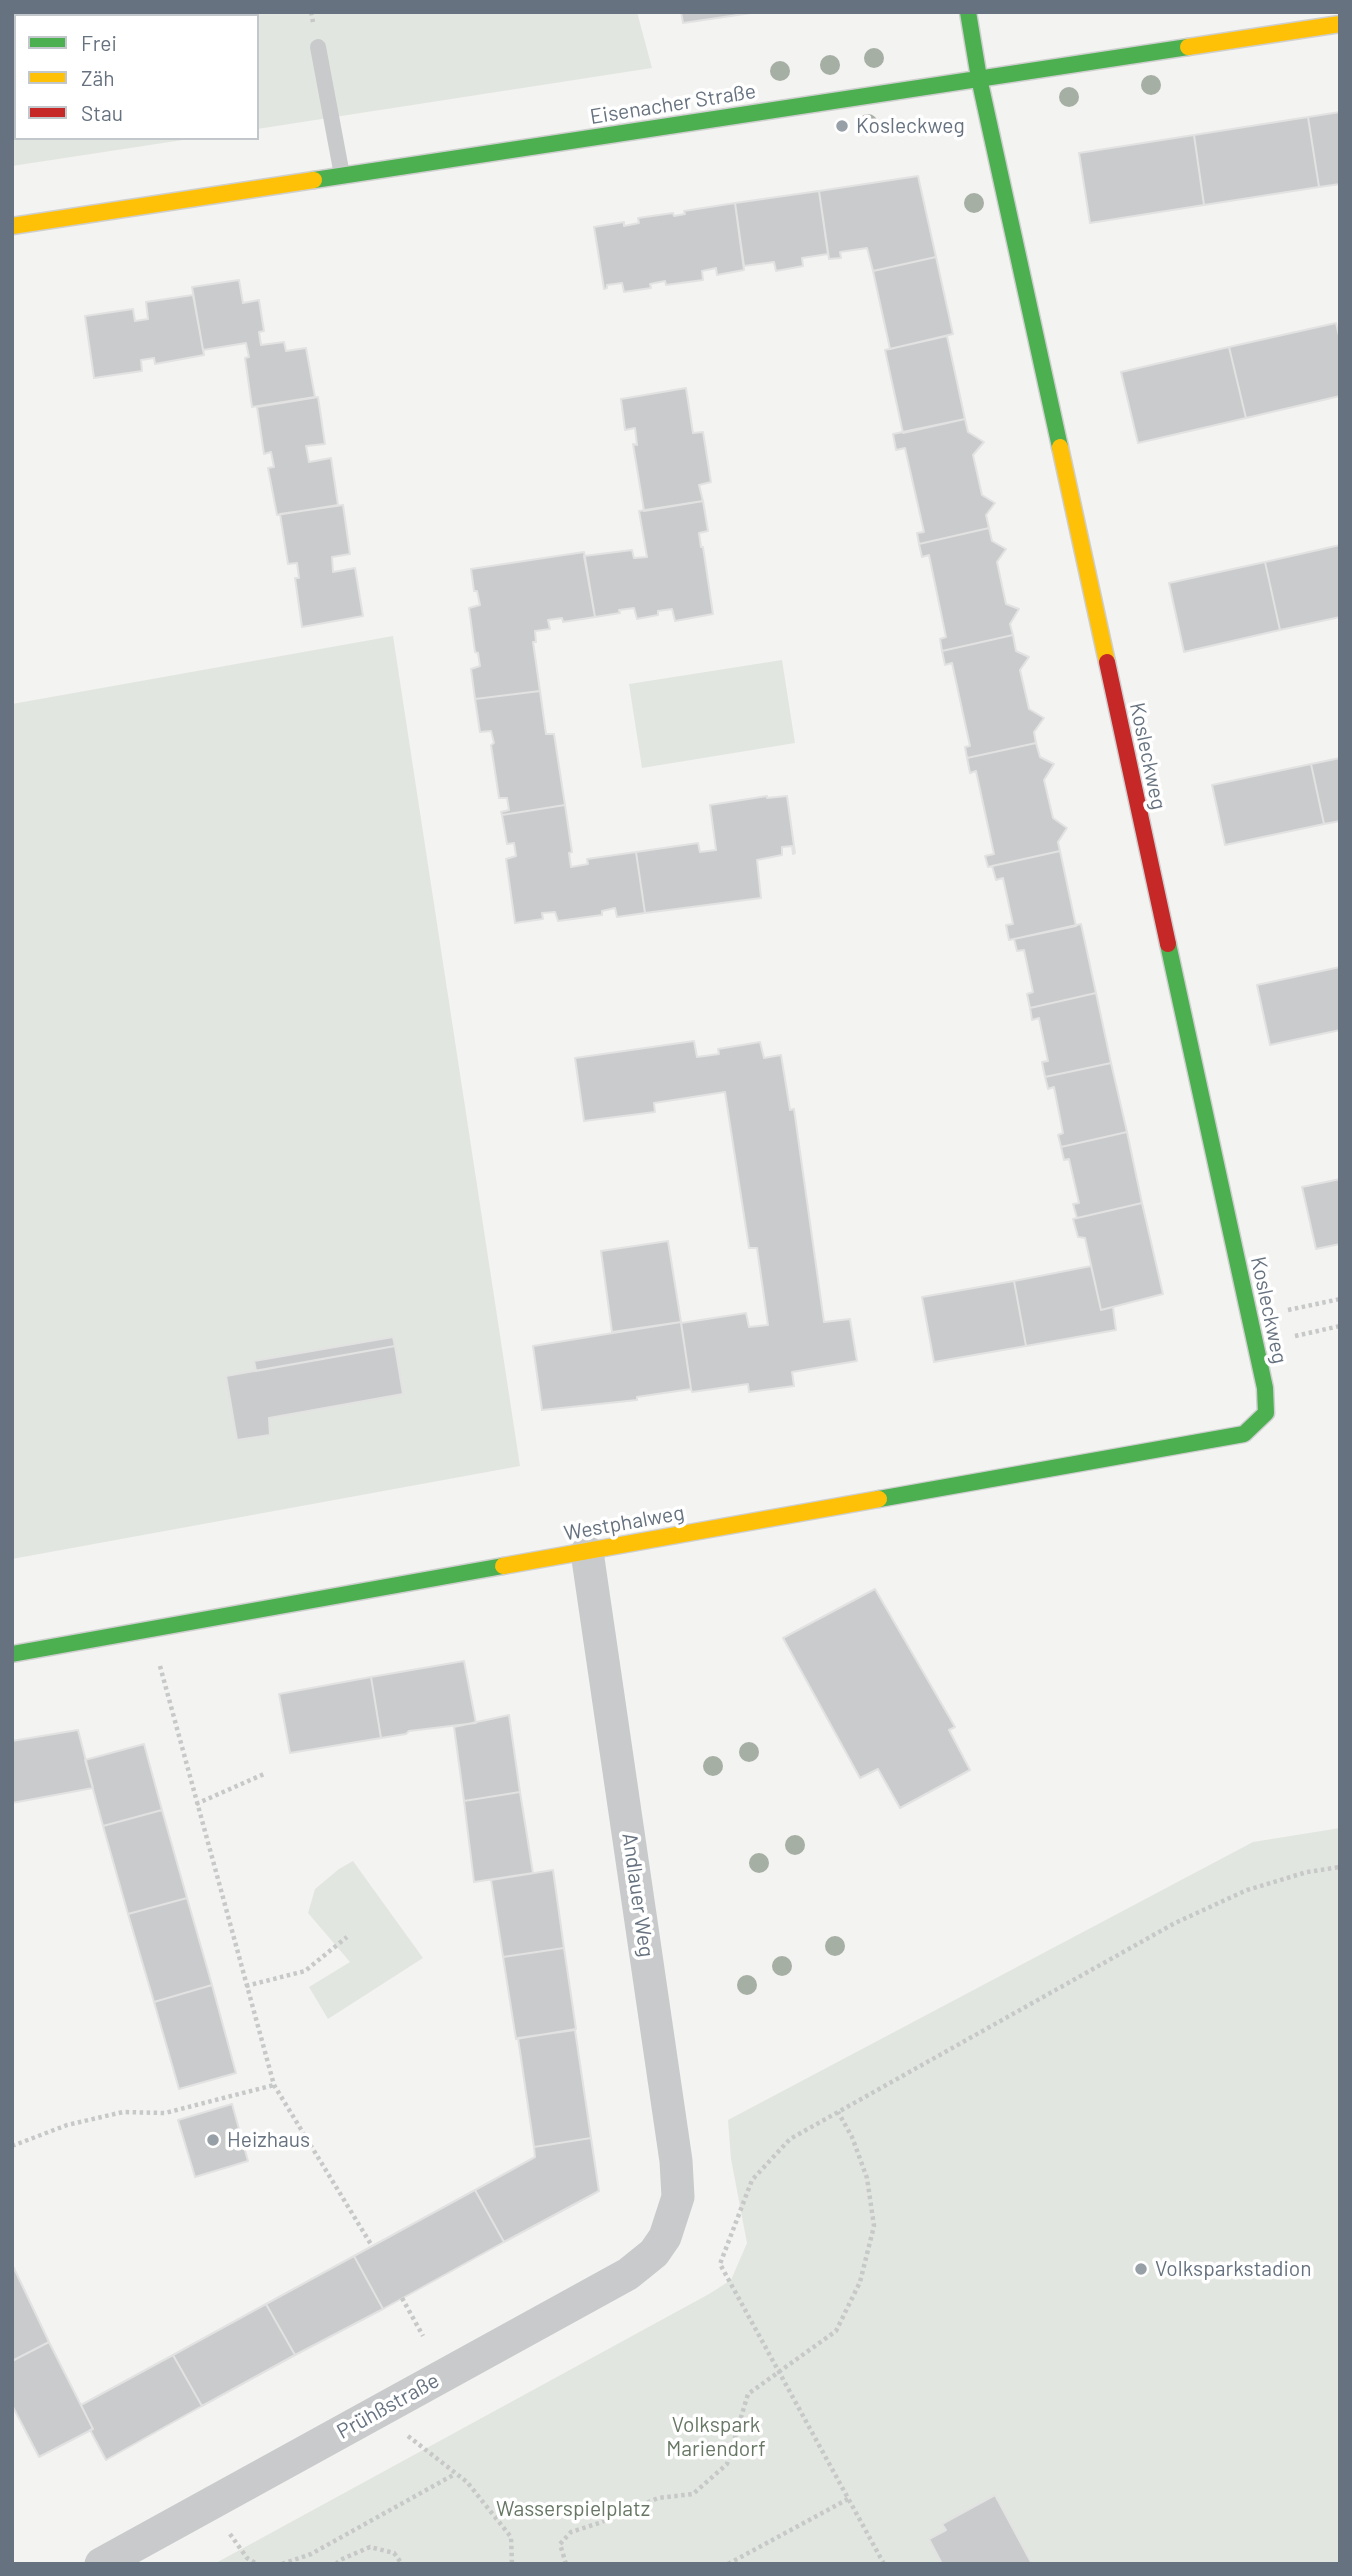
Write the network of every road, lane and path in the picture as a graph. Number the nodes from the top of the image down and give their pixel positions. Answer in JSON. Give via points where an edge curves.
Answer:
{"nodes":[{"id":1,"x":968,"y":12,"type":"edge"},
{"id":2,"x":1340,"y":24,"type":"edge"},
{"id":3,"x":318,"y":47,"type":"dead end"},
{"id":4,"x":979,"y":78,"type":"junction"},
{"id":5,"x":342,"y":175,"type":"junction"},
{"id":6,"x":12,"y":226,"type":"edge"},
{"id":7,"x":1340,"y":1299,"type":"edge"},
{"id":8,"x":1250,"y":1319,"type":"junction"},
{"id":9,"x":1340,"y":1326,"type":"edge"},
{"id":10,"x":1295,"y":1336,"type":"dead end"},
{"id":11,"x":1244,"y":1434,"type":"joint"},
{"id":12,"x":587,"y":1552,"type":"junction"},
{"id":13,"x":12,"y":1654,"type":"edge"},
{"id":14,"x":160,"y":1665,"type":"dead end"},
{"id":15,"x":264,"y":1774,"type":"dead end"},
{"id":16,"x":196,"y":1804,"type":"junction"},
{"id":17,"x":1340,"y":1867,"type":"edge"},
{"id":18,"x":347,"y":1937,"type":"dead end"},
{"id":19,"x":246,"y":1986,"type":"junction"},
{"id":20,"x":274,"y":2085,"type":"junction"},
{"id":21,"x":838,"y":2112,"type":"junction"},
{"id":22,"x":12,"y":2146,"type":"edge"},
{"id":23,"x":665,"y":2237,"type":"joint"},
{"id":24,"x":372,"y":2246,"type":"dead end"},
{"id":25,"x":402,"y":2298,"type":"dead end"},
{"id":26,"x":423,"y":2336,"type":"dead end"},
{"id":27,"x":777,"y":2372,"type":"junction"},
{"id":28,"x":407,"y":2436,"type":"dead end"},
{"id":29,"x":455,"y":2474,"type":"junction"},
{"id":30,"x":848,"y":2499,"type":"junction"},
{"id":31,"x":230,"y":2534,"type":"dead end"},
{"id":32,"x":101,"y":2564,"type":"edge"},
{"id":33,"x":257,"y":2564,"type":"edge"},
{"id":34,"x":282,"y":2564,"type":"edge"},
{"id":35,"x":336,"y":2564,"type":"edge"},
{"id":36,"x":402,"y":2564,"type":"edge"},
{"id":37,"x":512,"y":2564,"type":"edge"},
{"id":38,"x":566,"y":2564,"type":"edge"},
{"id":39,"x":728,"y":2564,"type":"edge"},
{"id":40,"x":884,"y":2564,"type":"edge"}],
"edges":[{"from":1,"to":4,"type":"street","name":"Kosleckweg"},
{"from":2,"to":4,"type":"street","name":"Eisenacher Straße"},
{"from":3,"to":5,"type":"lane"},
{"from":4,"to":5,"type":"street","name":"Eisenacher Straße"},
{"from":4,"to":8,"type":"street","name":"Kosleckweg"},
{"from":5,"to":6,"type":"street","name":"Eisenacher Straße"},
{"from":7,"to":8,"type":"path"},
{"from":8,"to":11,"type":"street","name":"Kosleckweg","via":[[1266,1413]]},
{"from":9,"to":10,"type":"path"},
{"from":11,"to":12,"type":"street","name":"Westphalweg"},
{"from":12,"to":13,"type":"street","name":"Westphalweg"},
{"from":12,"to":23,"type":"street","name":"Andlauer Weg","via":[[676,2161],[678,2197]]},
{"from":14,"to":16,"type":"path"},
{"from":15,"to":16,"type":"path"},
{"from":16,"to":19,"type":"path"},
{"from":17,"to":21,"type":"path","via":[[1247,1890],[1175,1923]]},
{"from":18,"to":19,"type":"path","via":[[305,1971]]},
{"from":19,"to":20,"type":"path"},
{"from":20,"to":22,"type":"path","via":[[165,2113],[123,2112],[67,2125]]},
{"from":20,"to":24,"type":"path"},
{"from":21,"to":27,"type":"path","via":[[867,2178],[874,2226],[860,2281],[835,2331]]},
{"from":21,"to":27,"type":"path","via":[[790,2139],[752,2180],[720,2264]]},
{"from":23,"to":32,"type":"street","name":"Prühßstraße","via":[[654,2253],[628,2274]]},
{"from":25,"to":26,"type":"path"},
{"from":27,"to":30,"type":"path"},
{"from":27,"to":38,"type":"path","via":[[748,2394],[727,2464],[702,2487],[693,2494],[658,2498],[571,2532],[560,2544]]},
{"from":28,"to":29,"type":"path"},
{"from":29,"to":34,"type":"path","via":[[311,2554]]},
{"from":29,"to":37,"type":"path","via":[[467,2482],[511,2537]]},
{"from":30,"to":39,"type":"path"},
{"from":30,"to":40,"type":"path"},
{"from":31,"to":33,"type":"path"},
{"from":35,"to":36,"type":"path","via":[[370,2547],[394,2553]]}]}
